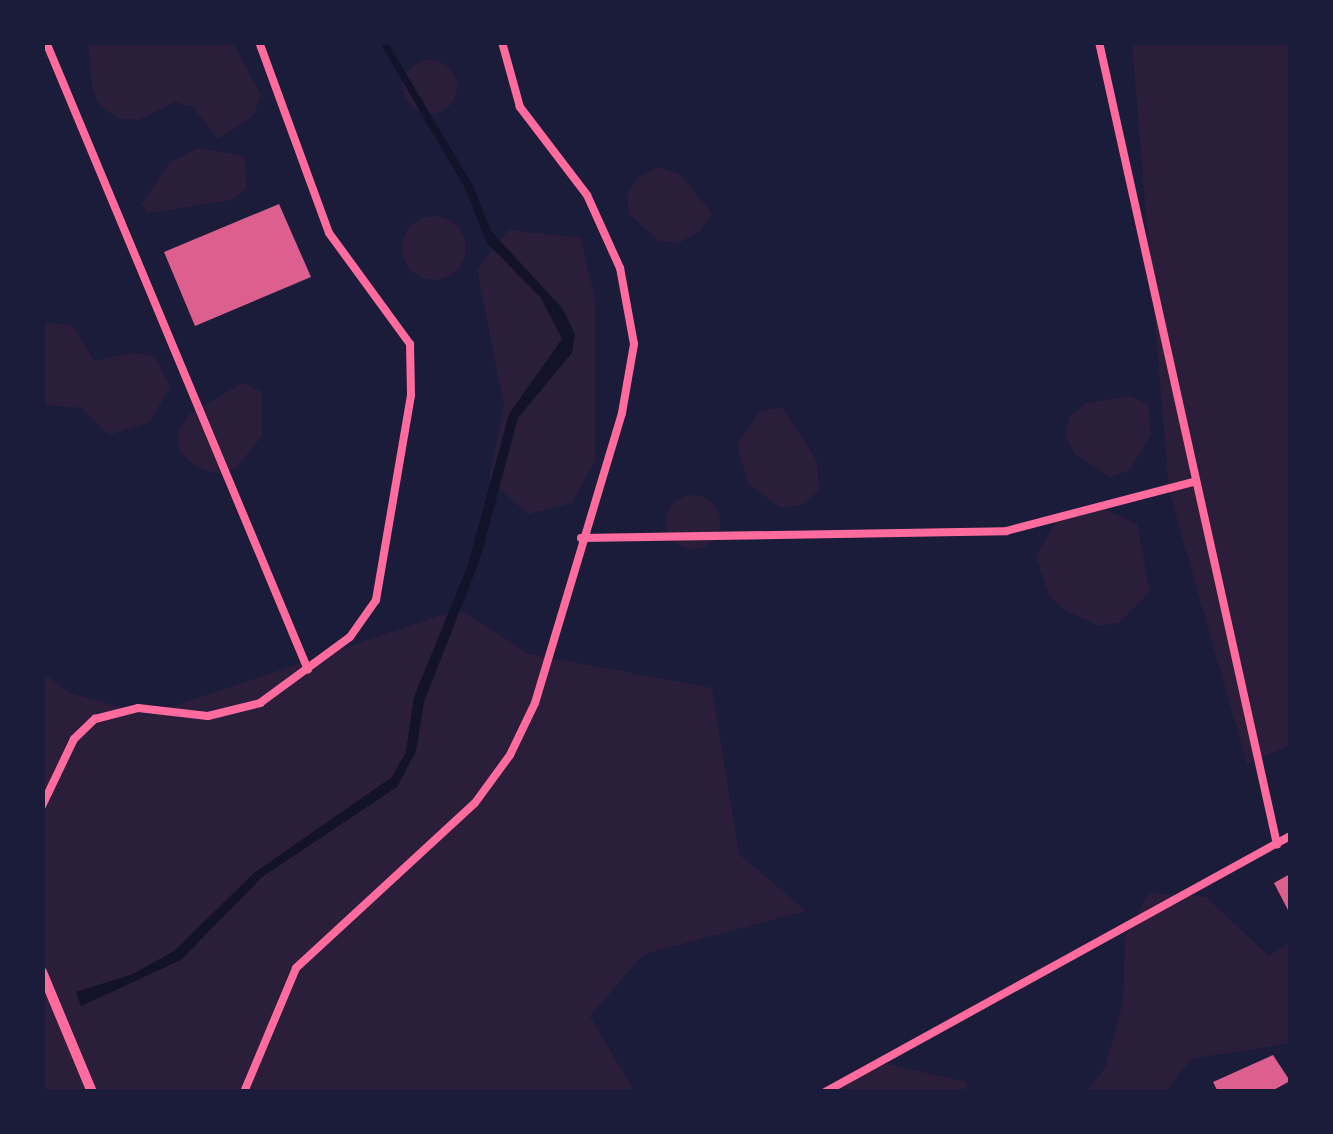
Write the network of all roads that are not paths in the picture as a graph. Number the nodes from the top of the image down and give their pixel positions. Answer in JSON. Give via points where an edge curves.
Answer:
{"nodes":[{"id":1,"x":46,"y":42,"type":"edge"},
{"id":2,"x":258,"y":42,"type":"edge"},
{"id":3,"x":502,"y":42,"type":"edge"},
{"id":4,"x":1099,"y":42,"type":"edge"},
{"id":5,"x":1196,"y":480,"type":"junction"},
{"id":6,"x":581,"y":538,"type":"junction"},
{"id":7,"x":308,"y":670,"type":"junction"},
{"id":8,"x":42,"y":806,"type":"edge"},
{"id":9,"x":1290,"y":836,"type":"edge"},
{"id":10,"x":1277,"y":844,"type":"junction"},
{"id":11,"x":42,"y":972,"type":"edge"},
{"id":12,"x":92,"y":1092,"type":"edge"},
{"id":13,"x":244,"y":1092,"type":"edge"},
{"id":14,"x":825,"y":1092,"type":"edge"}],
"edges":[{"from":1,"to":7,"type":"lane"},
{"from":2,"to":7,"type":"lane","via":[[329,233],[410,344],[411,395],[376,600],[350,637]]},
{"from":3,"to":6,"type":"lane","via":[[520,107],[588,195],[620,268],[634,344],[606,474]]},
{"from":4,"to":5,"type":"lane"},
{"from":5,"to":6,"type":"lane","via":[[1006,531]]},
{"from":5,"to":10,"type":"lane"},
{"from":6,"to":13,"type":"lane","via":[[535,703],[510,755],[475,803],[296,968]]},
{"from":7,"to":8,"type":"lane","via":[[260,703],[208,716],[138,708],[95,719],[74,739]]},
{"from":9,"to":10,"type":"lane"},
{"from":10,"to":14,"type":"lane"},
{"from":11,"to":12,"type":"street"}]}
